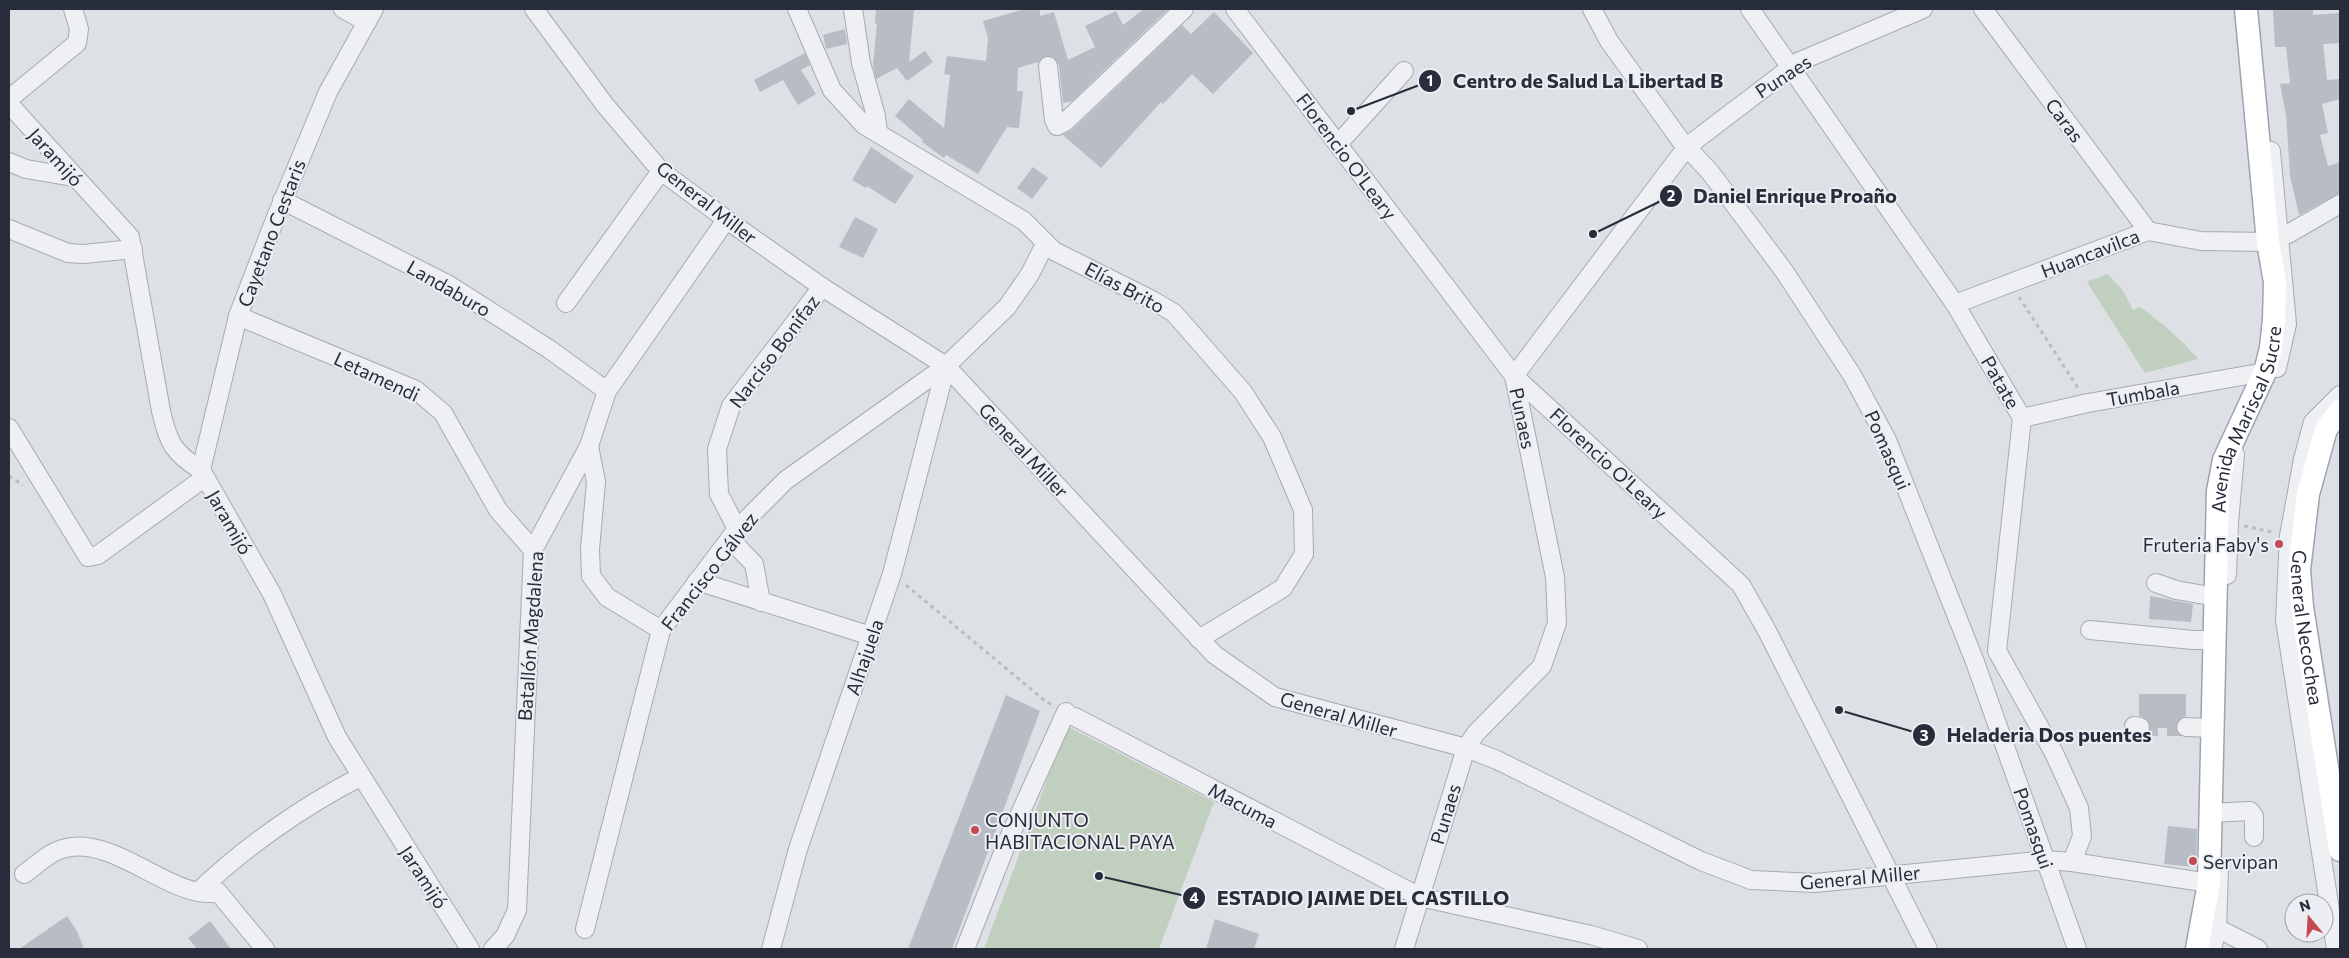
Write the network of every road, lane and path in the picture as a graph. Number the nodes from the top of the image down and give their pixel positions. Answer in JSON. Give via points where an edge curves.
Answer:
{"nodes":[{"id":1,"x":73,"y":9,"type":"edge"},
{"id":2,"x":343,"y":9,"type":"edge"},
{"id":3,"x":534,"y":9,"type":"edge"},
{"id":4,"x":797,"y":9,"type":"edge"},
{"id":5,"x":853,"y":9,"type":"edge"},
{"id":6,"x":1184,"y":9,"type":"edge"},
{"id":7,"x":1235,"y":9,"type":"edge"},
{"id":8,"x":1592,"y":9,"type":"edge"},
{"id":9,"x":1750,"y":9,"type":"edge"},
{"id":10,"x":1923,"y":9,"type":"edge"},
{"id":11,"x":1983,"y":9,"type":"edge"},
{"id":12,"x":2246,"y":9,"type":"edge"},
{"id":13,"x":2257,"y":9,"type":"edge"},
{"id":14,"x":370,"y":15,"type":"edge"},
{"id":15,"x":1048,"y":66,"type":"dead end"},
{"id":16,"x":1789,"y":67,"type":"junction"},
{"id":17,"x":1404,"y":71,"type":"dead end"},
{"id":18,"x":9,"y":99,"type":"edge"},
{"id":19,"x":9,"y":104,"type":"edge"},
{"id":20,"x":878,"y":133,"type":"junction"},
{"id":21,"x":1338,"y":144,"type":"junction"},
{"id":22,"x":1688,"y":148,"type":"junction"},
{"id":23,"x":9,"y":162,"type":"edge"},
{"id":24,"x":661,"y":171,"type":"junction"},
{"id":25,"x":73,"y":177,"type":"junction"},
{"id":26,"x":282,"y":200,"type":"junction"},
{"id":27,"x":2340,"y":204,"type":"edge"},
{"id":28,"x":726,"y":220,"type":"junction"},
{"id":29,"x":9,"y":229,"type":"edge"},
{"id":30,"x":2148,"y":231,"type":"junction"},
{"id":31,"x":2274,"y":240,"type":"junction"},
{"id":32,"x":1045,"y":244,"type":"junction"},
{"id":33,"x":133,"y":249,"type":"junction"},
{"id":34,"x":2011,"y":284,"type":"junction"},
{"id":35,"x":822,"y":287,"type":"junction"},
{"id":36,"x":566,"y":303,"type":"dead end"},
{"id":37,"x":1955,"y":304,"type":"junction"},
{"id":38,"x":238,"y":316,"type":"junction"},
{"id":39,"x":946,"y":366,"type":"junction"},
{"id":40,"x":2265,"y":372,"type":"junction"},
{"id":41,"x":1514,"y":376,"type":"junction"},
{"id":42,"x":607,"y":391,"type":"junction"},
{"id":43,"x":2340,"y":395,"type":"edge"},
{"id":44,"x":2088,"y":403,"type":"junction"},
{"id":45,"x":2340,"y":411,"type":"edge"},
{"id":46,"x":2022,"y":418,"type":"junction"},
{"id":47,"x":9,"y":428,"type":"edge"},
{"id":48,"x":589,"y":446,"type":"junction"},
{"id":49,"x":202,"y":474,"type":"junction"},
{"id":50,"x":2229,"y":523,"type":"junction"},
{"id":51,"x":733,"y":534,"type":"junction"},
{"id":52,"x":2289,"y":536,"type":"junction"},
{"id":53,"x":533,"y":550,"type":"junction"},
{"id":54,"x":892,"y":574,"type":"junction"},
{"id":55,"x":697,"y":581,"type":"junction"},
{"id":56,"x":2156,"y":583,"type":"dead end"},
{"id":57,"x":2216,"y":597,"type":"junction"},
{"id":58,"x":762,"y":602,"type":"junction"},
{"id":59,"x":661,"y":630,"type":"junction"},
{"id":60,"x":2090,"y":630,"type":"dead end"},
{"id":61,"x":871,"y":636,"type":"junction"},
{"id":62,"x":1199,"y":639,"type":"junction"},
{"id":63,"x":2215,"y":640,"type":"junction"},
{"id":64,"x":1997,"y":651,"type":"junction"},
{"id":65,"x":1976,"y":662,"type":"junction"},
{"id":66,"x":1071,"y":714,"type":"junction"},
{"id":67,"x":2186,"y":727,"type":"tunnel mouth"},
{"id":68,"x":2213,"y":728,"type":"junction"},
{"id":69,"x":1466,"y":748,"type":"junction"},
{"id":70,"x":360,"y":777,"type":"junction"},
{"id":71,"x":2216,"y":813,"type":"junction"},
{"id":72,"x":2254,"y":837,"type":"dead end"},
{"id":73,"x":2340,"y":850,"type":"edge"},
{"id":74,"x":2046,"y":860,"type":"junction"},
{"id":75,"x":2072,"y":862,"type":"junction"},
{"id":76,"x":24,"y":874,"type":"dead end"},
{"id":77,"x":1889,"y":875,"type":"junction"},
{"id":78,"x":2209,"y":883,"type":"junction"},
{"id":79,"x":198,"y":892,"type":"junction"},
{"id":80,"x":1420,"y":897,"type":"junction"},
{"id":81,"x":2210,"y":925,"type":"junction"},
{"id":82,"x":585,"y":930,"type":"dead end"},
{"id":83,"x":776,"y":947,"type":"edge"},
{"id":84,"x":265,"y":949,"type":"edge"},
{"id":85,"x":470,"y":949,"type":"edge"},
{"id":86,"x":493,"y":949,"type":"edge"},
{"id":87,"x":965,"y":949,"type":"edge"},
{"id":88,"x":1404,"y":949,"type":"edge"},
{"id":89,"x":1638,"y":949,"type":"edge"},
{"id":90,"x":1928,"y":949,"type":"edge"},
{"id":91,"x":2077,"y":949,"type":"edge"},
{"id":92,"x":2197,"y":949,"type":"edge"},
{"id":93,"x":2212,"y":949,"type":"edge"},
{"id":94,"x":2258,"y":949,"type":"edge"},
{"id":95,"x":2336,"y":949,"type":"edge"}],
"edges":[{"from":1,"to":18,"type":"street","via":[[79,29],[77,43]]},
{"from":2,"to":14,"type":"street"},
{"from":3,"to":24,"type":"street","name":"General Miller","via":[[605,104]]},
{"from":4,"to":20,"type":"street","name":"Elías Brito","via":[[832,90],[864,125]]},
{"from":5,"to":20,"type":"street","via":[[861,63]]},
{"from":6,"to":15,"type":"street","via":[[1057,126]]},
{"from":7,"to":21,"type":"street","name":"Florencio O'Leary"},
{"from":8,"to":22,"type":"street","name":"Pomasqui","via":[[1609,41]]},
{"from":9,"to":16,"type":"street","name":"Patate"},
{"from":10,"to":16,"type":"street","name":"Punaes"},
{"from":11,"to":30,"type":"street","name":"Caras"},
{"from":12,"to":31,"type":"main road","name":"Avenida Mariscal Sucre"},
{"from":13,"to":31,"type":"street"},
{"from":14,"to":26,"type":"street","name":"Cayetano Cestaris","via":[[328,92]]},
{"from":16,"to":22,"type":"street","name":"Punaes"},
{"from":16,"to":37,"type":"street","name":"Patate"},
{"from":17,"to":21,"type":"street"},
{"from":19,"to":25,"type":"street","name":"Jaramijó"},
{"from":20,"to":32,"type":"street","name":"Elías Brito","via":[[1024,221]]},
{"from":21,"to":41,"type":"street","name":"Florencio O'Leary"},
{"from":22,"to":41,"type":"street","name":"Punaes"},
{"from":22,"to":65,"type":"street","name":"Pomasqui","via":[[1710,172],[1784,271],[1852,376],[1887,440]]},
{"from":23,"to":25,"type":"street","via":[[26,169]]},
{"from":24,"to":28,"type":"street","name":"General Miller"},
{"from":24,"to":36,"type":"street"},
{"from":25,"to":33,"type":"street","name":"Jaramijó","via":[[120,225],[130,237]]},
{"from":26,"to":38,"type":"street","name":"Cayetano Cestaris"},
{"from":26,"to":42,"type":"street","name":"Landaburo","via":[[449,286],[549,349]]},
{"from":27,"to":31,"type":"street","name":"Huancavilca"},
{"from":28,"to":35,"type":"street","name":"General Miller"},
{"from":28,"to":42,"type":"street","name":"Batallón Magdalena"},
{"from":29,"to":33,"type":"street","via":[[68,253]]},
{"from":30,"to":31,"type":"street","name":"Huancavilca","via":[[2201,241]]},
{"from":30,"to":34,"type":"street","name":"Huancavilca"},
{"from":31,"to":40,"type":"main road","name":"Avenida Mariscal Sucre","via":[[2274,320]]},
{"from":31,"to":50,"type":"street","via":[[2287,324],[2276,372],[2234,458]]},
{"from":32,"to":39,"type":"street","name":"Francisco Gálvez","via":[[1030,274],[1007,307]]},
{"from":32,"to":62,"type":"street","name":"Elías Brito","via":[[1174,313],[1243,392],[1272,437],[1290,474],[1303,510],[1304,554],[1283,588]]},
{"from":33,"to":49,"type":"street","name":"Jaramijó","via":[[166,435],[172,447]]},
{"from":34,"to":37,"type":"street","name":"Huancavilca"},
{"from":34,"to":44,"type":"path"},
{"from":35,"to":39,"type":"street","name":"General Miller"},
{"from":35,"to":51,"type":"street","name":"Narciso Bonifaz","via":[[731,406],[717,449],[719,494]]},
{"from":37,"to":46,"type":"street","name":"Patate"},
{"from":38,"to":49,"type":"street","name":"Cayetano Cestaris"},
{"from":38,"to":53,"type":"street","name":"Letamendi","via":[[416,390],[443,413],[498,510]]},
{"from":39,"to":51,"type":"street","name":"Francisco Gálvez","via":[[786,480]]},
{"from":39,"to":54,"type":"street","name":"Alhajuela"},
{"from":39,"to":62,"type":"street","name":"General Miller"},
{"from":40,"to":44,"type":"street","name":"Tumbala"},
{"from":40,"to":57,"type":"main road","name":"Avenida Mariscal Sucre","via":[[2238,425],[2222,468],[2218,491]]},
{"from":41,"to":69,"type":"street","name":"Punaes","via":[[1556,577],[1556,623],[1542,666],[1476,733]]},
{"from":41,"to":77,"type":"street","name":"Florencio O'Leary","via":[[1741,585]]},
{"from":42,"to":48,"type":"street","name":"Batallón Magdalena"},
{"from":43,"to":52,"type":"street","via":[[2313,422]]},
{"from":44,"to":46,"type":"street","name":"Tumbala"},
{"from":45,"to":73,"type":"main road","name":"General Necochea","via":[[2326,429],[2314,467],[2299,570]]},
{"from":46,"to":64,"type":"street","name":"Patate"},
{"from":47,"to":49,"type":"street","via":[[88,557],[98,555]]},
{"from":48,"to":53,"type":"street","name":"Batallón Magdalena"},
{"from":48,"to":59,"type":"street","via":[[596,482],[590,549],[592,576],[607,597]]},
{"from":49,"to":70,"type":"street","name":"Jaramijó","via":[[272,594],[337,737]]},
{"from":50,"to":52,"type":"path"},
{"from":50,"to":71,"type":"street"},
{"from":51,"to":55,"type":"street","name":"Francisco Gálvez"},
{"from":51,"to":58,"type":"street","name":"Narciso Bonifaz","via":[[754,564]]},
{"from":52,"to":95,"type":"street","via":[[2285,620]]},
{"from":53,"to":86,"type":"street","name":"Batallón Magdalena","via":[[516,910],[505,936]]},
{"from":54,"to":61,"type":"street","name":"Alhajuela"},
{"from":54,"to":66,"type":"path","via":[[1044,700]]},
{"from":55,"to":58,"type":"street"},
{"from":55,"to":59,"type":"street","name":"Francisco Gálvez"},
{"from":56,"to":57,"type":"street"},
{"from":57,"to":63,"type":"main road","name":"Avenida Mariscal Sucre"},
{"from":58,"to":61,"type":"street"},
{"from":59,"to":82,"type":"street","name":"Francisco Gálvez"},
{"from":60,"to":63,"type":"street"},
{"from":61,"to":83,"type":"street","name":"Alhajuela","via":[[798,849]]},
{"from":62,"to":69,"type":"street","name":"General Miller","via":[[1215,655],[1275,697]]},
{"from":63,"to":68,"type":"main road","name":"Avenida Mariscal Sucre"},
{"from":64,"to":65,"type":"street","via":[[1986,652]]},
{"from":64,"to":75,"type":"street","via":[[2054,753],[2079,808],[2082,836]]},
{"from":65,"to":74,"type":"street","name":"Pomasqui"},
{"from":66,"to":80,"type":"street","name":"Macuma"},
{"from":66,"to":87,"type":"street","via":[[1008,840]]},
{"from":67,"to":68,"type":"street"},
{"from":68,"to":71,"type":"main road","name":"Avenida Mariscal Sucre"},
{"from":69,"to":77,"type":"street","name":"General Miller","via":[[1497,760],[1701,861],[1751,880],[1815,884]]},
{"from":69,"to":80,"type":"street","name":"Punaes"},
{"from":70,"to":79,"type":"street","via":[[331,792],[225,865]]},
{"from":70,"to":85,"type":"street","name":"Jaramijó"},
{"from":71,"to":72,"type":"street","via":[[2253,813]]},
{"from":71,"to":78,"type":"main road","name":"Avenida Mariscal Sucre"},
{"from":71,"to":81,"type":"street"},
{"from":74,"to":75,"type":"street","name":"General Miller"},
{"from":74,"to":77,"type":"street","name":"General Miller"},
{"from":74,"to":91,"type":"street","name":"Pomasqui"},
{"from":75,"to":78,"type":"street","name":"General Miller"},
{"from":76,"to":79,"type":"street","via":[[54,852],[66,848],[96,848]]},
{"from":77,"to":90,"type":"street","name":"Florencio O'Leary"},
{"from":78,"to":81,"type":"main road","name":"Avenida Mariscal Sucre"},
{"from":79,"to":84,"type":"street","via":[[218,892]]},
{"from":80,"to":88,"type":"street","name":"Punaes"},
{"from":80,"to":89,"type":"street","name":"Macuma","via":[[1591,934]]},
{"from":81,"to":92,"type":"main road","name":"Avenida Mariscal Sucre"},
{"from":81,"to":93,"type":"street"},
{"from":81,"to":94,"type":"street"}]}
